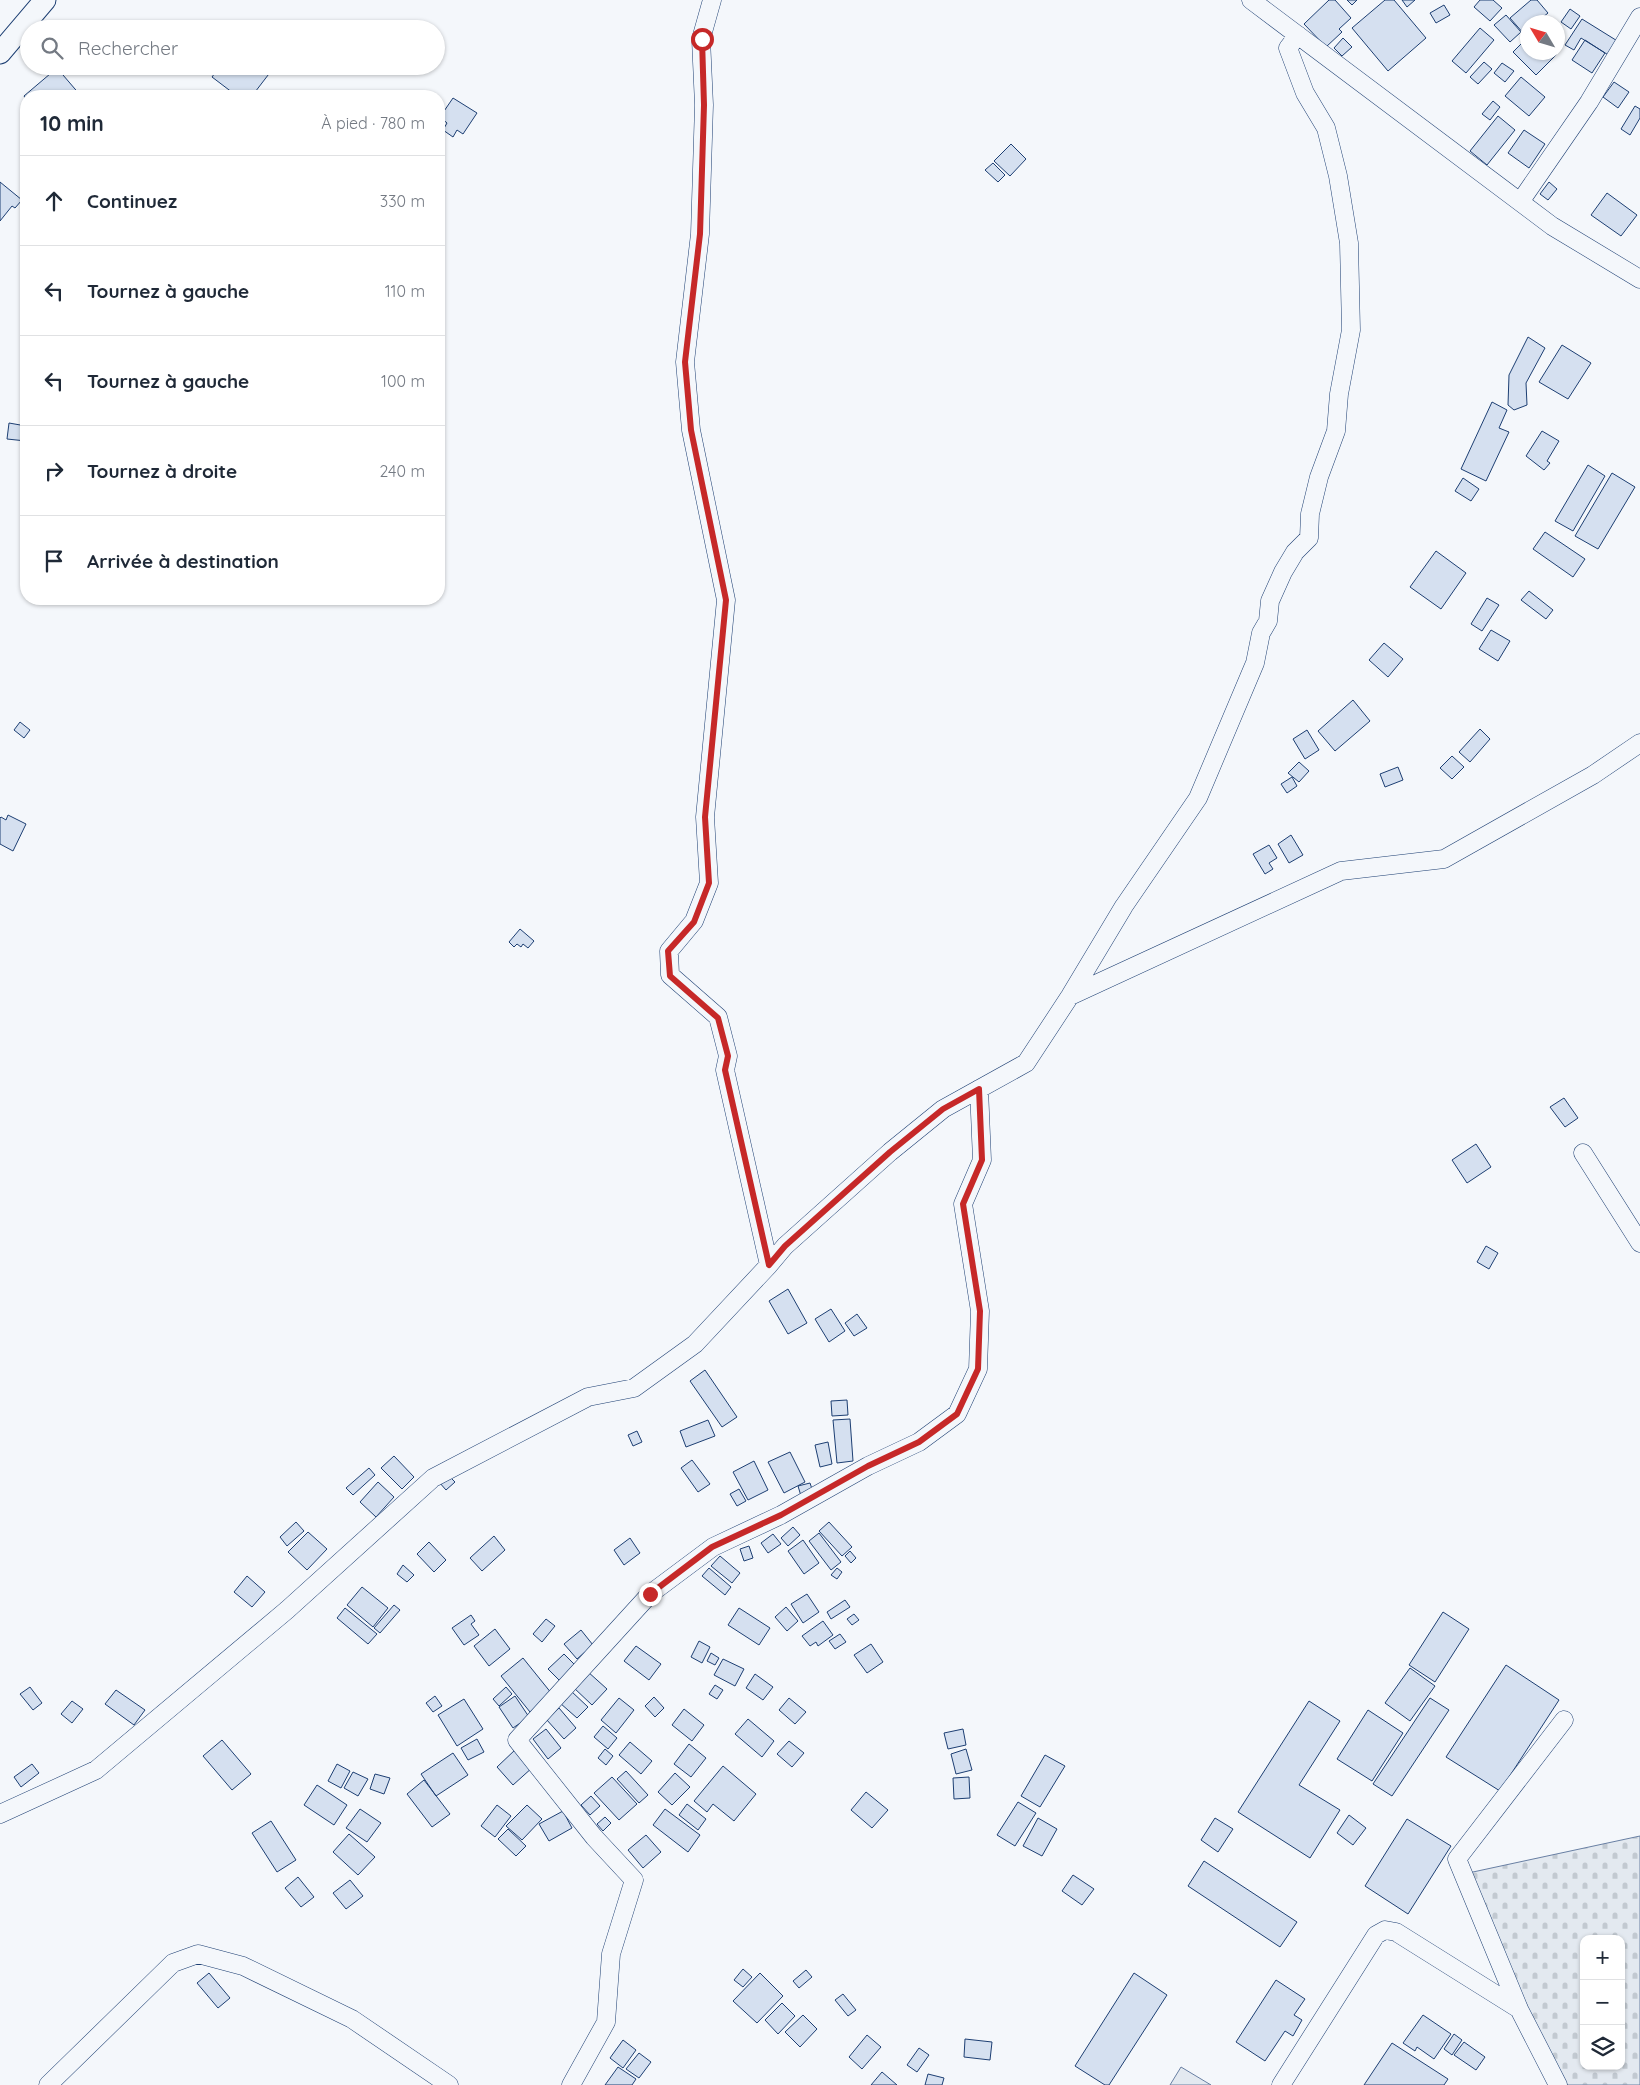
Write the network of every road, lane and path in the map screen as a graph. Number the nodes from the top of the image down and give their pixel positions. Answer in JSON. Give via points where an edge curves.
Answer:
{"nodes":[{"id":1,"x":45,"y":0,"type":"edge"},
{"id":2,"x":712,"y":0,"type":"edge"},
{"id":3,"x":1251,"y":0,"type":"edge"},
{"id":4,"x":1640,"y":17,"type":"edge"},
{"id":5,"x":28,"y":20,"type":"edge"},
{"id":6,"x":20,"y":29,"type":"edge"},
{"id":7,"x":1298,"y":36,"type":"junction"},
{"id":8,"x":0,"y":53,"type":"edge"},
{"id":9,"x":1520,"y":202,"type":"junction"},
{"id":10,"x":1640,"y":279,"type":"edge"},
{"id":11,"x":1640,"y":743,"type":"edge"},
{"id":12,"x":1070,"y":996,"type":"junction"},
{"id":13,"x":979,"y":1089,"type":"junction"},
{"id":14,"x":1583,"y":1153,"type":"dead end"},
{"id":15,"x":1640,"y":1242,"type":"edge"},
{"id":16,"x":769,"y":1265,"type":"junction"},
{"id":17,"x":1564,"y":1720,"type":"dead end"},
{"id":18,"x":0,"y":1814,"type":"edge"},
{"id":19,"x":1519,"y":2009,"type":"junction"},
{"id":20,"x":48,"y":2085,"type":"edge"},
{"id":21,"x":449,"y":2085,"type":"edge"},
{"id":22,"x":571,"y":2085,"type":"edge"},
{"id":23,"x":1281,"y":2085,"type":"edge"},
{"id":24,"x":1558,"y":2085,"type":"edge"}],
"edges":[{"from":1,"to":5,"type":"street"},
{"from":2,"to":16,"type":"street","via":[[702,39],[704,105],[700,234],[685,362],[691,430],[726,600],[705,817],[709,883],[694,922],[668,951],[670,976],[718,1018],[728,1056],[725,1070]]},
{"from":3,"to":7,"type":"street"},
{"from":4,"to":9,"type":"street","via":[[1589,102]]},
{"from":6,"to":8,"type":"street"},
{"from":7,"to":9,"type":"street"},
{"from":7,"to":12,"type":"street","via":[[1288,48],[1305,93],[1326,128],[1349,243],[1351,330],[1336,431],[1319,477],[1310,514],[1309,538],[1295,552],[1270,601],[1268,621],[1261,633],[1255,663],[1198,798],[1124,906]]},
{"from":9,"to":10,"type":"street","via":[[1552,226]]},
{"from":11,"to":12,"type":"street","via":[[1592,775],[1444,859],[1341,871]]},
{"from":12,"to":13,"type":"street","via":[[1026,1063]]},
{"from":13,"to":16,"type":"street","via":[[943,1109],[890,1152],[785,1246]]},
{"from":13,"to":22,"type":"street","via":[[982,1160],[963,1204],[980,1311],[978,1369],[957,1414],[919,1442],[868,1466],[781,1515],[712,1547],[650,1594],[517,1740],[594,1837],[634,1880],[611,1954],[606,2022]]},
{"from":14,"to":15,"type":"street"},
{"from":16,"to":18,"type":"street","via":[[695,1344],[634,1388],[588,1397],[433,1478],[287,1610],[96,1770]]},
{"from":17,"to":19,"type":"street","via":[[1456,1859]]},
{"from":19,"to":23,"type":"street","via":[[1396,1932],[1385,1930],[1376,1935]]},
{"from":19,"to":24,"type":"street"},
{"from":20,"to":21,"type":"street","via":[[173,1964],[198,1954],[243,1966],[352,2019]]}]}
